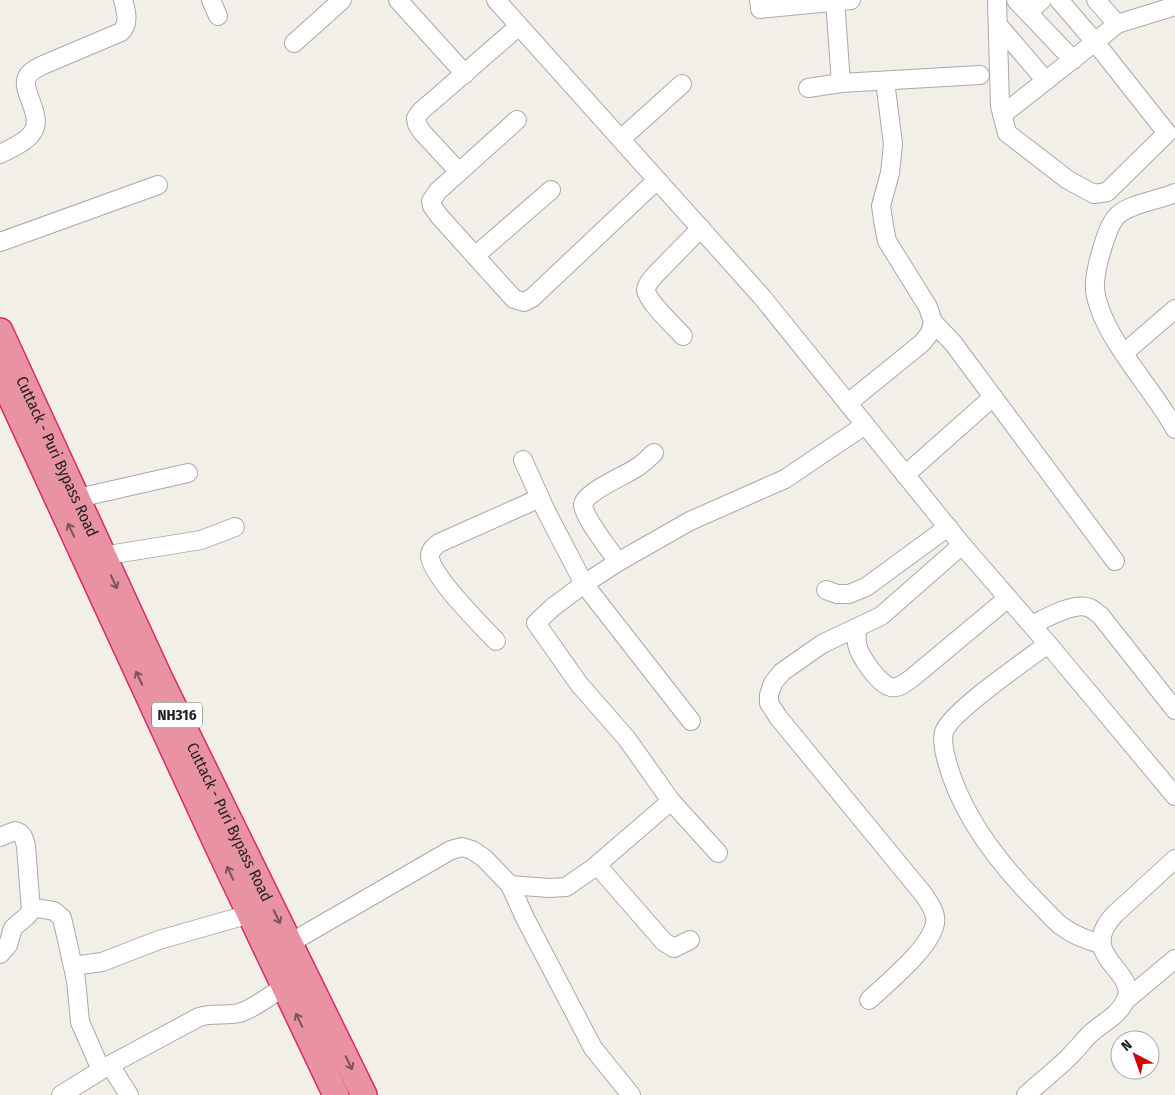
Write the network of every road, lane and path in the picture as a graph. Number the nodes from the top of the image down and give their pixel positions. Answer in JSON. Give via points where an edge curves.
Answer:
{"nodes":[{"id":1,"x":123,"y":0,"type":"edge"},
{"id":2,"x":342,"y":0,"type":"edge"},
{"id":3,"x":398,"y":0,"type":"edge"},
{"id":4,"x":496,"y":0,"type":"edge"},
{"id":5,"x":759,"y":0,"type":"edge"},
{"id":6,"x":997,"y":0,"type":"edge"},
{"id":7,"x":1059,"y":0,"type":"edge"},
{"id":8,"x":1096,"y":0,"type":"edge"},
{"id":9,"x":1170,"y":0,"type":"edge"},
{"id":10,"x":840,"y":1,"type":"edge"},
{"id":11,"x":1029,"y":4,"type":"edge"},
{"id":12,"x":1175,"y":5,"type":"edge"},
{"id":13,"x":1117,"y":24,"type":"junction"},
{"id":14,"x":519,"y":26,"type":"junction"},
{"id":15,"x":999,"y":26,"type":"junction"},
{"id":16,"x":1096,"y":42,"type":"junction"},
{"id":17,"x":294,"y":43,"type":"dead end"},
{"id":18,"x":1073,"y":60,"type":"junction"},
{"id":19,"x":465,"y":74,"type":"junction"},
{"id":20,"x":980,"y":75,"type":"dead end"},
{"id":21,"x":885,"y":80,"type":"junction"},
{"id":22,"x":1046,"y":81,"type":"junction"},
{"id":23,"x":841,"y":83,"type":"junction"},
{"id":24,"x":682,"y":84,"type":"dead end"},
{"id":25,"x":808,"y":88,"type":"dead end"},
{"id":26,"x":1002,"y":115,"type":"junction"},
{"id":27,"x":517,"y":120,"type":"dead end"},
{"id":28,"x":621,"y":139,"type":"junction"},
{"id":29,"x":0,"y":154,"type":"edge"},
{"id":30,"x":459,"y":172,"type":"junction"},
{"id":31,"x":657,"y":180,"type":"junction"},
{"id":32,"x":158,"y":185,"type":"dead end"},
{"id":33,"x":551,"y":190,"type":"dead end"},
{"id":34,"x":1175,"y":193,"type":"edge"},
{"id":35,"x":701,"y":228,"type":"junction"},
{"id":36,"x":0,"y":242,"type":"edge"},
{"id":37,"x":475,"y":256,"type":"junction"},
{"id":38,"x":1175,"y":309,"type":"edge"},
{"id":39,"x":933,"y":322,"type":"junction"},
{"id":40,"x":0,"y":331,"type":"edge"},
{"id":41,"x":683,"y":336,"type":"dead end"},
{"id":42,"x":1124,"y":354,"type":"junction"},
{"id":43,"x":0,"y":374,"type":"edge"},
{"id":44,"x":993,"y":397,"type":"junction"},
{"id":45,"x":848,"y":404,"type":"junction"},
{"id":46,"x":864,"y":425,"type":"junction"},
{"id":47,"x":1175,"y":429,"type":"edge"},
{"id":48,"x":654,"y":453,"type":"dead end"},
{"id":49,"x":523,"y":460,"type":"dead end"},
{"id":50,"x":188,"y":473,"type":"dead end"},
{"id":51,"x":905,"y":475,"type":"junction"},
{"id":52,"x":78,"y":498,"type":"junction"},
{"id":53,"x":540,"y":498,"type":"junction"},
{"id":54,"x":235,"y":527,"type":"dead end"},
{"id":55,"x":948,"y":527,"type":"junction"},
{"id":56,"x":962,"y":544,"type":"junction"},
{"id":57,"x":102,"y":556,"type":"junction"},
{"id":58,"x":1115,"y":561,"type":"dead end"},
{"id":59,"x":618,"y":562,"type":"junction"},
{"id":60,"x":584,"y":584,"type":"junction"},
{"id":61,"x":826,"y":590,"type":"dead end"},
{"id":62,"x":1008,"y":598,"type":"junction"},
{"id":63,"x":1032,"y":625,"type":"junction"},
{"id":64,"x":857,"y":628,"type":"junction"},
{"id":65,"x":496,"y":640,"type":"dead end"},
{"id":66,"x":1048,"y":644,"type":"junction"},
{"id":67,"x":1175,"y":710,"type":"edge"},
{"id":68,"x":691,"y":721,"type":"dead end"},
{"id":69,"x":1175,"y":796,"type":"edge"},
{"id":70,"x":671,"y":801,"type":"junction"},
{"id":71,"x":0,"y":837,"type":"edge"},
{"id":72,"x":718,"y":853,"type":"dead end"},
{"id":73,"x":1175,"y":859,"type":"edge"},
{"id":74,"x":597,"y":865,"type":"junction"},
{"id":75,"x":510,"y":885,"type":"junction"},
{"id":76,"x":31,"y":906,"type":"junction"},
{"id":77,"x":250,"y":914,"type":"junction"},
{"id":78,"x":690,"y":940,"type":"dead end"},
{"id":79,"x":290,"y":943,"type":"junction"},
{"id":80,"x":1102,"y":944,"type":"junction"},
{"id":81,"x":0,"y":954,"type":"edge"},
{"id":82,"x":1175,"y":959,"type":"edge"},
{"id":83,"x":72,"y":966,"type":"junction"},
{"id":84,"x":284,"y":987,"type":"junction"},
{"id":85,"x":869,"y":1000,"type":"dead end"},
{"id":86,"x":1126,"y":1000,"type":"junction"},
{"id":87,"x":106,"y":1068,"type":"junction"},
{"id":88,"x":61,"y":1095,"type":"edge"},
{"id":89,"x":129,"y":1095,"type":"edge"},
{"id":90,"x":336,"y":1095,"type":"edge"},
{"id":91,"x":364,"y":1095,"type":"edge"},
{"id":92,"x":631,"y":1095,"type":"edge"},
{"id":93,"x":1026,"y":1095,"type":"edge"}],
"edges":[{"from":1,"to":29,"type":"street","via":[[127,23],[120,32],[43,65],[26,77],[34,107],[34,132]]},
{"from":2,"to":17,"type":"street"},
{"from":3,"to":19,"type":"street"},
{"from":4,"to":14,"type":"street"},
{"from":5,"to":10,"type":"street","via":[[760,9]]},
{"from":6,"to":15,"type":"street"},
{"from":7,"to":16,"type":"street"},
{"from":8,"to":13,"type":"street"},
{"from":9,"to":12,"type":"street"},
{"from":10,"to":23,"type":"street"},
{"from":11,"to":18,"type":"street"},
{"from":12,"to":13,"type":"street"},
{"from":13,"to":16,"type":"street"},
{"from":14,"to":19,"type":"street"},
{"from":14,"to":28,"type":"street"},
{"from":15,"to":22,"type":"street"},
{"from":15,"to":26,"type":"street"},
{"from":16,"to":18,"type":"street"},
{"from":16,"to":26,"type":"street","via":[[1168,133],[1108,192],[1094,194],[1068,180],[1007,133]]},
{"from":18,"to":22,"type":"street"},
{"from":19,"to":30,"type":"street","via":[[416,118],[422,132]]},
{"from":20,"to":21,"type":"street"},
{"from":21,"to":23,"type":"street"},
{"from":21,"to":39,"type":"street","via":[[893,144],[890,173],[881,206],[884,226],[887,241],[928,307]]},
{"from":22,"to":26,"type":"street"},
{"from":23,"to":25,"type":"street"},
{"from":24,"to":28,"type":"street"},
{"from":27,"to":30,"type":"street"},
{"from":28,"to":31,"type":"street"},
{"from":30,"to":37,"type":"street","via":[[431,201],[440,217]]},
{"from":31,"to":35,"type":"street"},
{"from":31,"to":37,"type":"street","via":[[524,302],[514,299]]},
{"from":32,"to":36,"type":"street"},
{"from":33,"to":37,"type":"street"},
{"from":34,"to":42,"type":"street","via":[[1127,208],[1117,216],[1103,244],[1096,268],[1095,290],[1101,315]]},
{"from":35,"to":41,"type":"street","via":[[654,276],[646,291]]},
{"from":35,"to":45,"type":"street","via":[[762,297]]},
{"from":38,"to":42,"type":"street"},
{"from":39,"to":44,"type":"street"},
{"from":39,"to":45,"type":"street","via":[[922,343]]},
{"from":40,"to":52,"type":"highway","name":"Cuttack - Puri Bypass Road","number":"NH316"},
{"from":42,"to":47,"type":"street"},
{"from":77,"to":43,"type":"highway","name":"Cuttack - Puri Bypass Road","number":"NH316","one_way":true},
{"from":44,"to":51,"type":"street"},
{"from":44,"to":58,"type":"street"},
{"from":45,"to":46,"type":"street"},
{"from":46,"to":51,"type":"street"},
{"from":46,"to":59,"type":"street","via":[[785,479],[690,521]]},
{"from":48,"to":59,"type":"street","via":[[584,501],[588,518]]},
{"from":49,"to":53,"type":"street"},
{"from":50,"to":52,"type":"street"},
{"from":51,"to":55,"type":"street"},
{"from":52,"to":57,"type":"highway","name":"Cuttack - Puri Bypass Road","number":"NH316"},
{"from":53,"to":60,"type":"street"},
{"from":53,"to":65,"type":"street","via":[[432,549],[432,564],[441,577],[460,603]]},
{"from":54,"to":57,"type":"street","via":[[201,540]]},
{"from":55,"to":56,"type":"street"},
{"from":55,"to":61,"type":"street","via":[[866,587],[849,594]]},
{"from":56,"to":62,"type":"street"},
{"from":56,"to":64,"type":"street","via":[[881,616]]},
{"from":57,"to":79,"type":"highway","name":"Cuttack - Puri Bypass Road","number":"NH316","one_way":true},
{"from":59,"to":60,"type":"street"},
{"from":60,"to":68,"type":"street"},
{"from":60,"to":70,"type":"street","via":[[536,623],[579,684],[627,739]]},
{"from":62,"to":63,"type":"street"},
{"from":62,"to":64,"type":"street","via":[[898,687],[883,683],[861,655]]},
{"from":63,"to":66,"type":"street"},
{"from":63,"to":67,"type":"street","via":[[1063,610],[1080,606],[1089,608],[1100,616]]},
{"from":64,"to":85,"type":"street","via":[[822,644],[782,672],[773,683],[769,702],[924,894],[933,910],[936,923],[930,937],[909,963]]},
{"from":66,"to":69,"type":"street"},
{"from":66,"to":80,"type":"street","via":[[951,720],[944,732],[944,748],[951,778],[976,826],[1014,879],[1060,925],[1083,940]]},
{"from":70,"to":72,"type":"street"},
{"from":70,"to":74,"type":"street"},
{"from":71,"to":76,"type":"street","via":[[15,830],[24,837]]},
{"from":73,"to":80,"type":"street","via":[[1106,924]]},
{"from":74,"to":75,"type":"street","via":[[566,886]]},
{"from":74,"to":78,"type":"street","via":[[664,942],[674,948]]},
{"from":75,"to":79,"type":"street","via":[[484,858],[462,847]]},
{"from":75,"to":92,"type":"street","via":[[593,1048]]},
{"from":76,"to":81,"type":"street","via":[[27,916],[13,928],[8,945]]},
{"from":76,"to":83,"type":"street","via":[[59,913]]},
{"from":77,"to":83,"type":"street","via":[[159,940],[102,962]]},
{"from":77,"to":84,"type":"highway","name":"Cuttack - Puri Bypass Road","number":"NH316"},
{"from":79,"to":91,"type":"highway","name":"Cuttack - Puri Bypass Road","number":"NH316","one_way":true},
{"from":80,"to":86,"type":"street","via":[[1127,989]]},
{"from":82,"to":86,"type":"street"},
{"from":83,"to":87,"type":"street","via":[[80,1022]]},
{"from":84,"to":87,"type":"street","via":[[244,1011],[199,1016]]},
{"from":90,"to":84,"type":"highway","name":"Cuttack - Puri Bypass Road","number":"NH316","one_way":true},
{"from":86,"to":93,"type":"street"},
{"from":87,"to":88,"type":"street"},
{"from":87,"to":89,"type":"street"}]}
